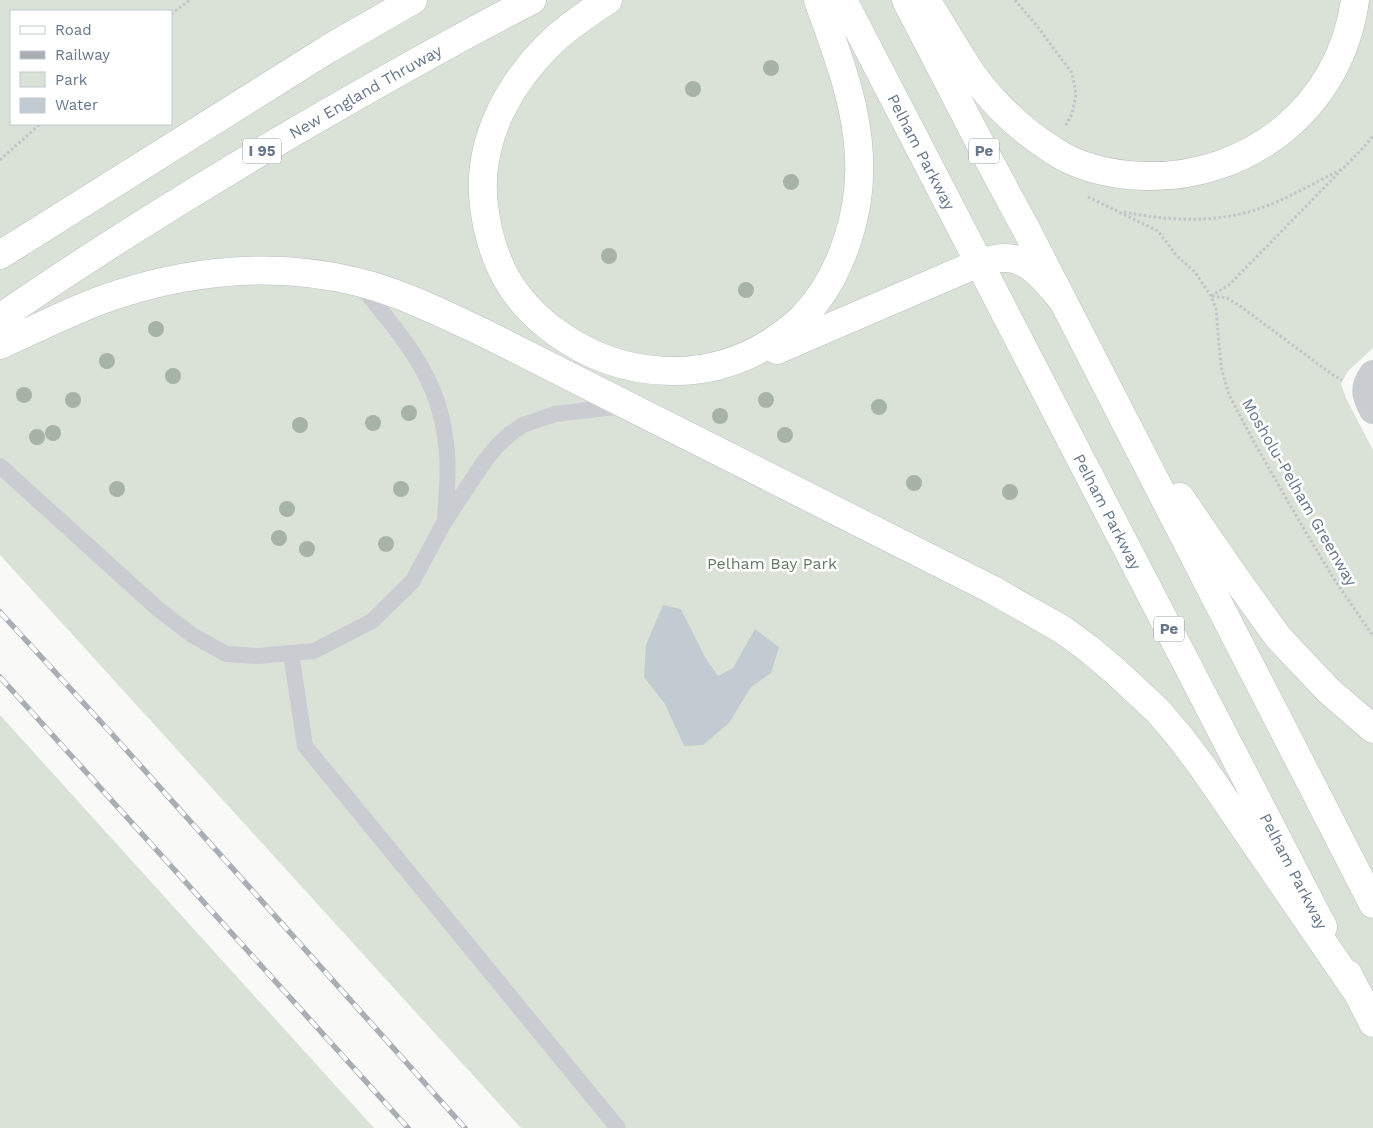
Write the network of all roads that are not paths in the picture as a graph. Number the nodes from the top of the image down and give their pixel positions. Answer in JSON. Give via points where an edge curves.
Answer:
{"nodes":[{"id":1,"x":413,"y":0,"type":"edge"},
{"id":2,"x":532,"y":0,"type":"edge"},
{"id":3,"x":608,"y":0,"type":"edge"},
{"id":4,"x":818,"y":0,"type":"edge"},
{"id":5,"x":843,"y":0,"type":"edge"},
{"id":6,"x":906,"y":0,"type":"edge"},
{"id":7,"x":926,"y":0,"type":"edge"},
{"id":8,"x":1355,"y":0,"type":"edge"},
{"id":9,"x":0,"y":256,"type":"edge"},
{"id":10,"x":979,"y":264,"type":"junction"},
{"id":11,"x":358,"y":282,"type":"junction"},
{"id":12,"x":1063,"y":301,"type":"junction"},
{"id":13,"x":0,"y":318,"type":"edge"},
{"id":14,"x":0,"y":346,"type":"edge"},
{"id":15,"x":718,"y":366,"type":"junction"},
{"id":16,"x":1109,"y":391,"type":"junction"},
{"id":17,"x":626,"y":405,"type":"junction"},
{"id":18,"x":0,"y":466,"type":"edge"},
{"id":19,"x":445,"y":521,"type":"junction"},
{"id":20,"x":291,"y":653,"type":"junction"},
{"id":21,"x":1373,"y":729,"type":"edge"},
{"id":22,"x":1373,"y":904,"type":"edge"},
{"id":23,"x":1359,"y":995,"type":"junction"},
{"id":24,"x":1373,"y":1023,"type":"edge"},
{"id":25,"x":618,"y":1128,"type":"edge"}],
"edges":[{"from":1,"to":9,"type":"main road","via":[[296,69]]},
{"from":2,"to":13,"type":"main road","name":"New England Thruway","number":"I 95","via":[[405,68],[250,158]]},
{"from":3,"to":15,"type":"main road","via":[[546,48],[527,68],[504,103],[489,140],[482,179],[492,245],[500,269],[529,311],[593,355],[644,370],[693,370]]},
{"from":4,"to":15,"type":"main road","via":[[846,84],[858,133],[858,188],[848,238],[831,280],[804,317],[766,346]]},
{"from":5,"to":10,"type":"main road","name":"Pelham Parkway","number":"Pe"},
{"from":6,"to":12,"type":"main road","number":"Pe"},
{"from":7,"to":8,"type":"main road","via":[[974,76],[1015,122],[1055,152],[1089,168],[1138,176],[1174,175],[1218,166],[1240,158],[1279,133],[1315,97],[1329,77],[1349,29]]},
{"from":10,"to":12,"type":"main road","via":[[1004,257],[1025,263]]},
{"from":10,"to":15,"type":"main road","via":[[770,352]]},
{"from":10,"to":23,"type":"main road","name":"Pelham Parkway","number":"Pe"},
{"from":11,"to":14,"type":"main road","via":[[279,272],[192,276],[103,299]]},
{"from":11,"to":17,"type":"main road","via":[[414,300]]},
{"from":11,"to":19,"type":"lane","via":[[413,354],[434,394],[448,456]]},
{"from":12,"to":16,"type":"main road","number":"Pe"},
{"from":16,"to":21,"type":"main road","via":[[1278,637],[1328,690]]},
{"from":16,"to":22,"type":"main road","number":"Pe"},
{"from":17,"to":19,"type":"lane","via":[[555,414],[523,425],[484,462]]},
{"from":17,"to":23,"type":"main road","via":[[991,589],[1063,630],[1089,649],[1138,690],[1180,737]]},
{"from":18,"to":20,"type":"lane","via":[[158,609],[192,635],[226,654]]},
{"from":19,"to":20,"type":"lane","via":[[412,582],[372,621],[314,651]]},
{"from":20,"to":25,"type":"lane","via":[[305,746]]},
{"from":23,"to":24,"type":"main road","name":"Pelham Parkway","number":"Pe"}]}
